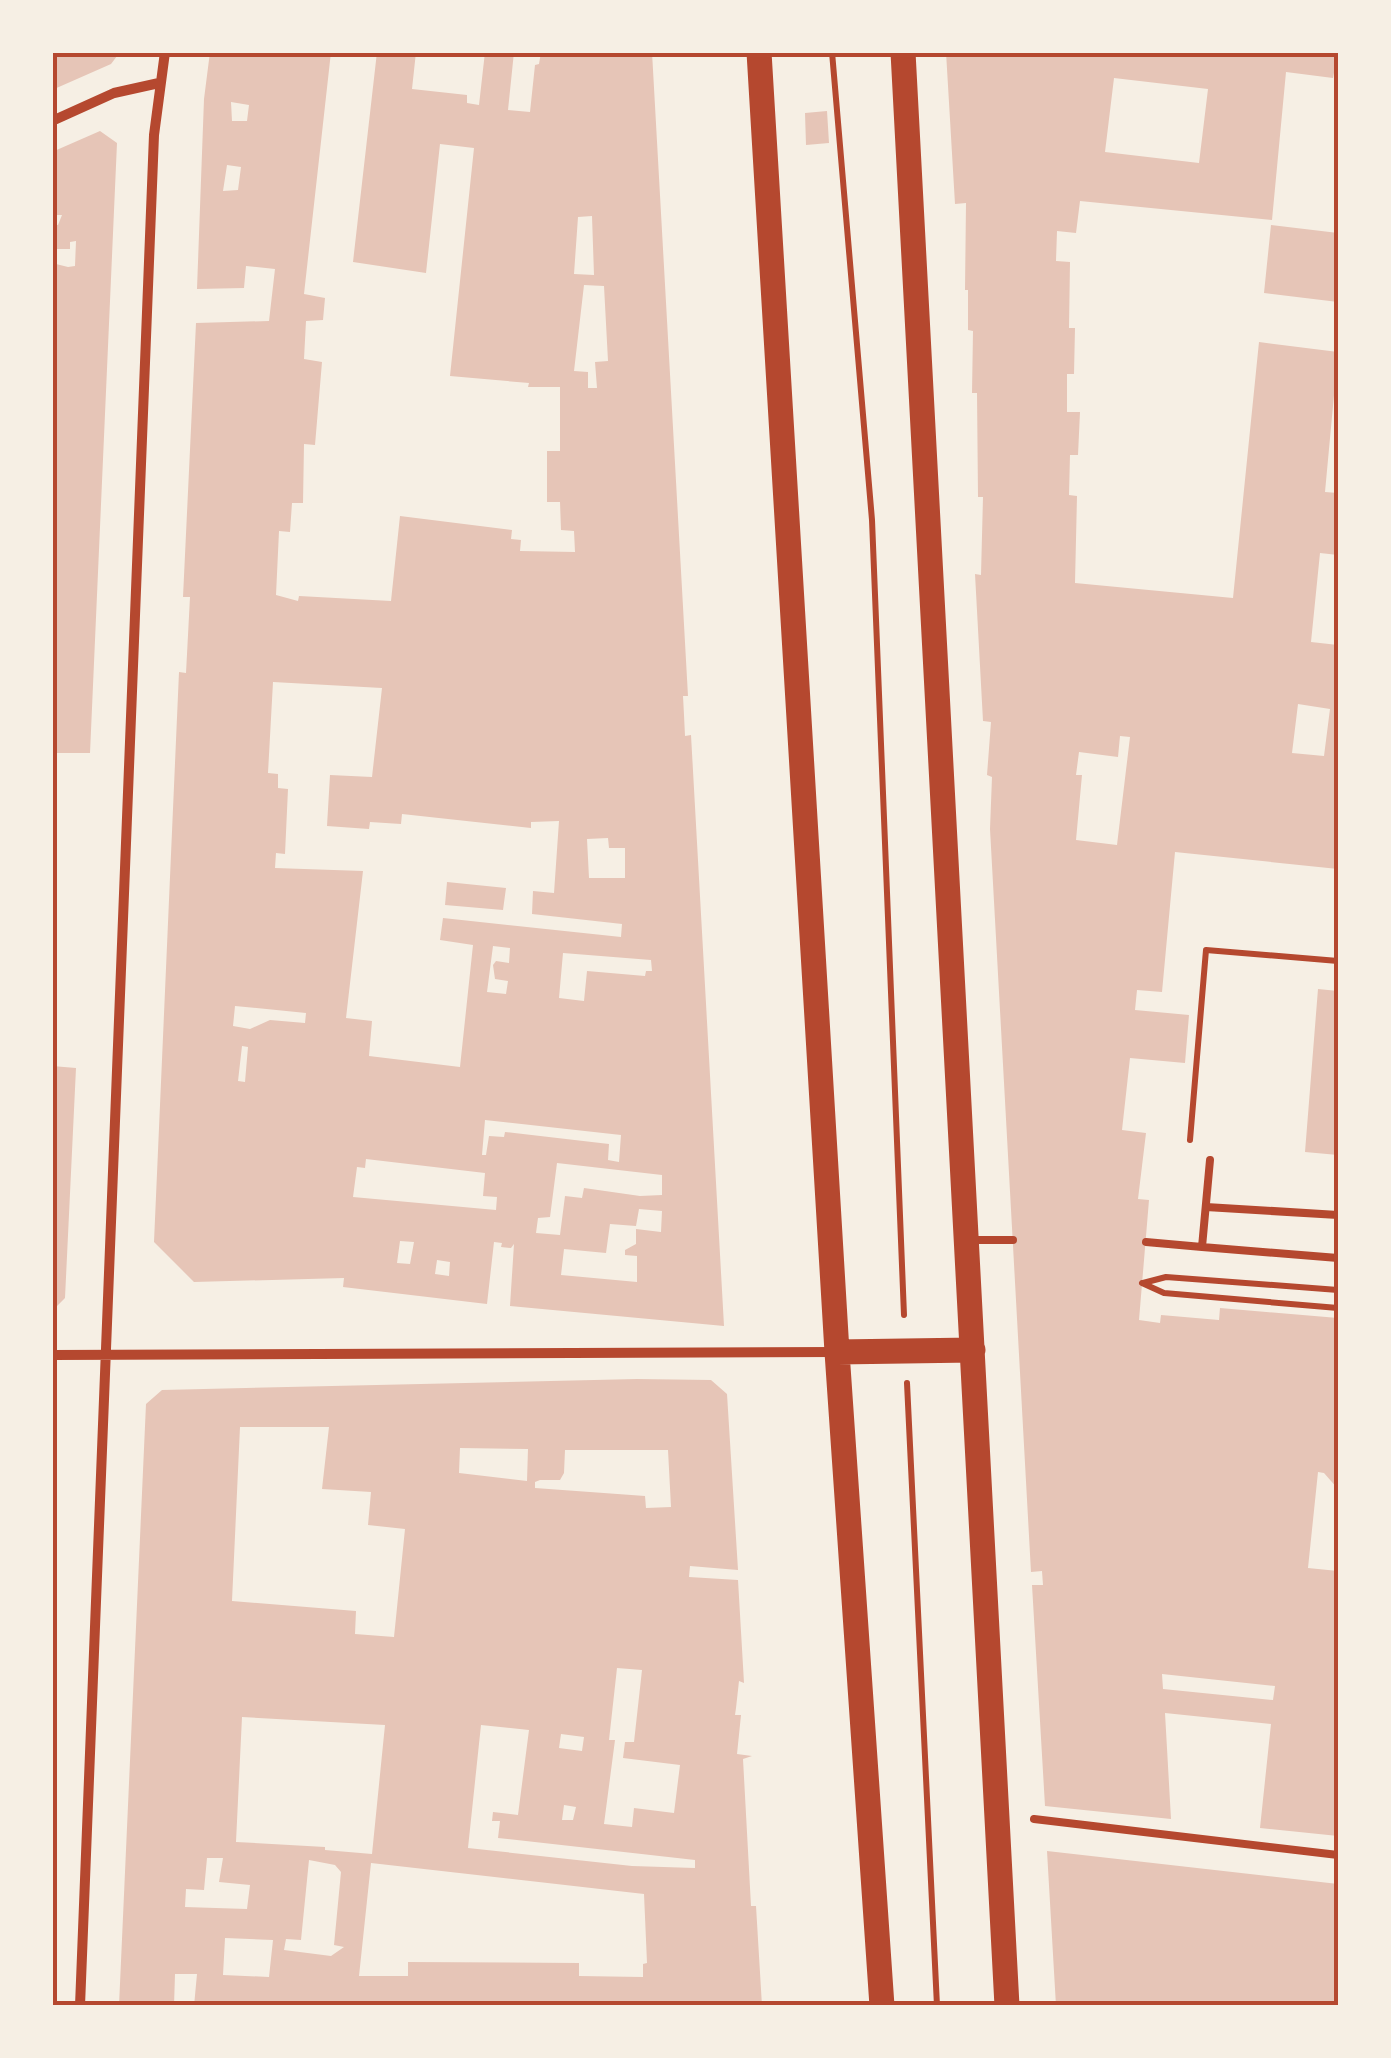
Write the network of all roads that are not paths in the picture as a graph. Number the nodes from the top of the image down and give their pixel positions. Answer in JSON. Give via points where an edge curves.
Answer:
{"nodes":[{"id":1,"x":166,"y":52,"type":"edge"},
{"id":2,"x":759,"y":52,"type":"edge"},
{"id":3,"x":903,"y":52,"type":"edge"},
{"id":4,"x":159,"y":83,"type":"junction"},
{"id":5,"x":52,"y":121,"type":"edge"},
{"id":6,"x":1210,"y":1160,"type":"dead end"},
{"id":7,"x":1206,"y":1208,"type":"junction"},
{"id":8,"x":1338,"y":1214,"type":"edge"},
{"id":9,"x":1013,"y":1240,"type":"dead end"},
{"id":10,"x":966,"y":1241,"type":"junction"},
{"id":11,"x":1146,"y":1242,"type":"dead end"},
{"id":12,"x":1202,"y":1246,"type":"junction"},
{"id":13,"x":1338,"y":1258,"type":"edge"},
{"id":14,"x":973,"y":1350,"type":"junction"},
{"id":15,"x":837,"y":1352,"type":"junction"},
{"id":16,"x":105,"y":1353,"type":"junction"},
{"id":17,"x":52,"y":1355,"type":"edge"},
{"id":18,"x":1034,"y":1819,"type":"dead end"},
{"id":19,"x":1338,"y":1855,"type":"edge"},
{"id":20,"x":80,"y":2006,"type":"edge"},
{"id":21,"x":882,"y":2006,"type":"edge"},
{"id":22,"x":1006,"y":2006,"type":"edge"}],
"edges":[{"from":1,"to":4,"type":"street"},
{"from":2,"to":15,"type":"main road"},
{"from":3,"to":10,"type":"main road"},
{"from":4,"to":5,"type":"street"},
{"from":4,"to":16,"type":"street"},
{"from":6,"to":7,"type":"lane"},
{"from":7,"to":8,"type":"lane"},
{"from":7,"to":12,"type":"lane"},
{"from":9,"to":10,"type":"lane"},
{"from":10,"to":14,"type":"main road"},
{"from":11,"to":12,"type":"lane"},
{"from":12,"to":13,"type":"lane"},
{"from":14,"to":15,"type":"main road"},
{"from":14,"to":22,"type":"main road"},
{"from":15,"to":16,"type":"street"},
{"from":15,"to":21,"type":"main road"},
{"from":16,"to":17,"type":"street"},
{"from":16,"to":20,"type":"street"},
{"from":18,"to":19,"type":"lane"}]}
